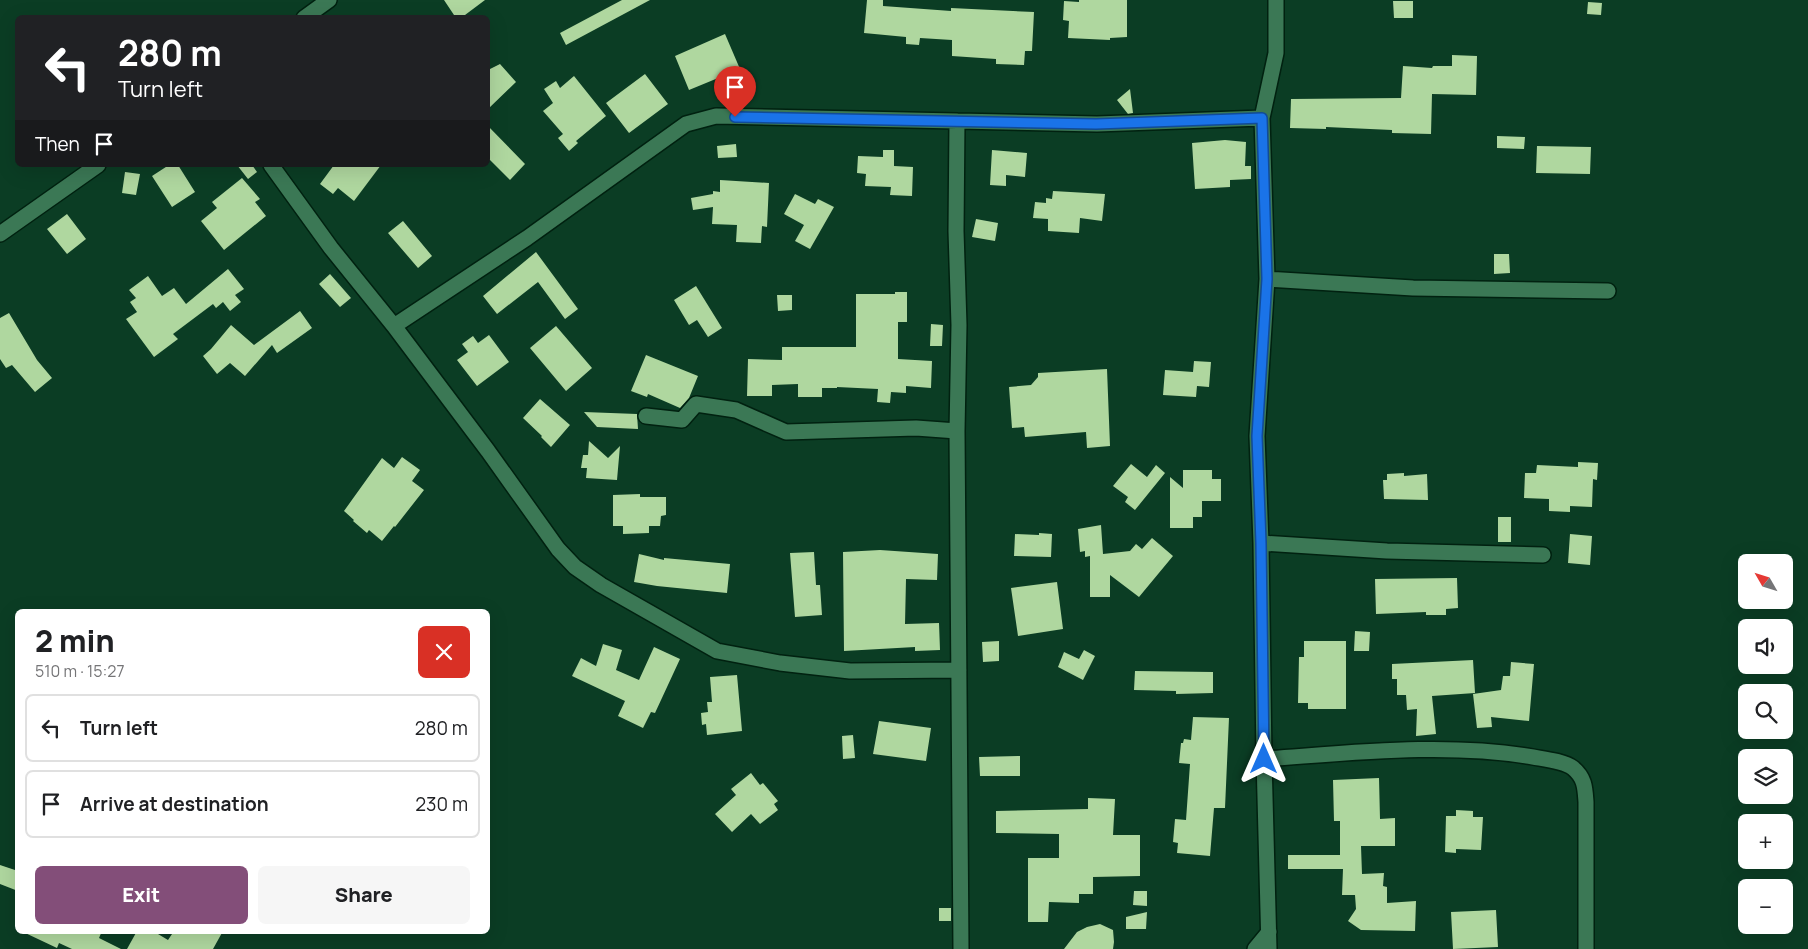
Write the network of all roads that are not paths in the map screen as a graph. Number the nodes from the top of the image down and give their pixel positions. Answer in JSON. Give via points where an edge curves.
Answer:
{"nodes":[{"id":1,"x":328,"y":0,"type":"edge"},
{"id":2,"x":1276,"y":0,"type":"edge"},
{"id":3,"x":308,"y":15,"type":"edge"},
{"id":4,"x":1262,"y":118,"type":"junction"},
{"id":5,"x":957,"y":121,"type":"junction"},
{"id":6,"x":95,"y":167,"type":"edge"},
{"id":7,"x":272,"y":167,"type":"edge"},
{"id":8,"x":0,"y":234,"type":"edge"},
{"id":9,"x":1267,"y":279,"type":"junction"},
{"id":10,"x":1608,"y":291,"type":"dead end"},
{"id":11,"x":394,"y":326,"type":"junction"},
{"id":12,"x":646,"y":416,"type":"dead end"},
{"id":13,"x":957,"y":431,"type":"junction"},
{"id":14,"x":1261,"y":543,"type":"junction"},
{"id":15,"x":1543,"y":555,"type":"dead end"},
{"id":16,"x":959,"y":670,"type":"junction"},
{"id":17,"x":1264,"y":759,"type":"junction"},
{"id":18,"x":1269,"y":932,"type":"junction"},
{"id":19,"x":961,"y":949,"type":"edge"},
{"id":20,"x":1255,"y":949,"type":"edge"},
{"id":21,"x":1269,"y":949,"type":"edge"},
{"id":22,"x":1586,"y":949,"type":"edge"}],
"edges":[{"from":1,"to":3,"type":"street"},
{"from":2,"to":4,"type":"street","via":[[1276,53]]},
{"from":4,"to":5,"type":"street","via":[[1096,124]]},
{"from":4,"to":9,"type":"street"},
{"from":5,"to":11,"type":"street","via":[[716,116],[686,124],[527,238]]},
{"from":5,"to":13,"type":"street"},
{"from":6,"to":8,"type":"street"},
{"from":7,"to":11,"type":"street","via":[[331,248]]},
{"from":9,"to":10,"type":"street","via":[[1413,288]]},
{"from":9,"to":14,"type":"street","via":[[1257,436]]},
{"from":11,"to":16,"type":"street","via":[[558,549],[575,567],[601,585],[717,650],[780,664],[850,670]]},
{"from":12,"to":13,"type":"street","via":[[682,420],[696,404],[736,410],[786,432],[916,428]]},
{"from":13,"to":16,"type":"street"},
{"from":14,"to":15,"type":"street","via":[[1387,551]]},
{"from":14,"to":17,"type":"street"},
{"from":16,"to":19,"type":"street"},
{"from":17,"to":18,"type":"street"},
{"from":17,"to":22,"type":"street","via":[[1392,750],[1502,752],[1572,767],[1584,780],[1586,802]]},
{"from":18,"to":20,"type":"street"},
{"from":18,"to":21,"type":"street"}]}
